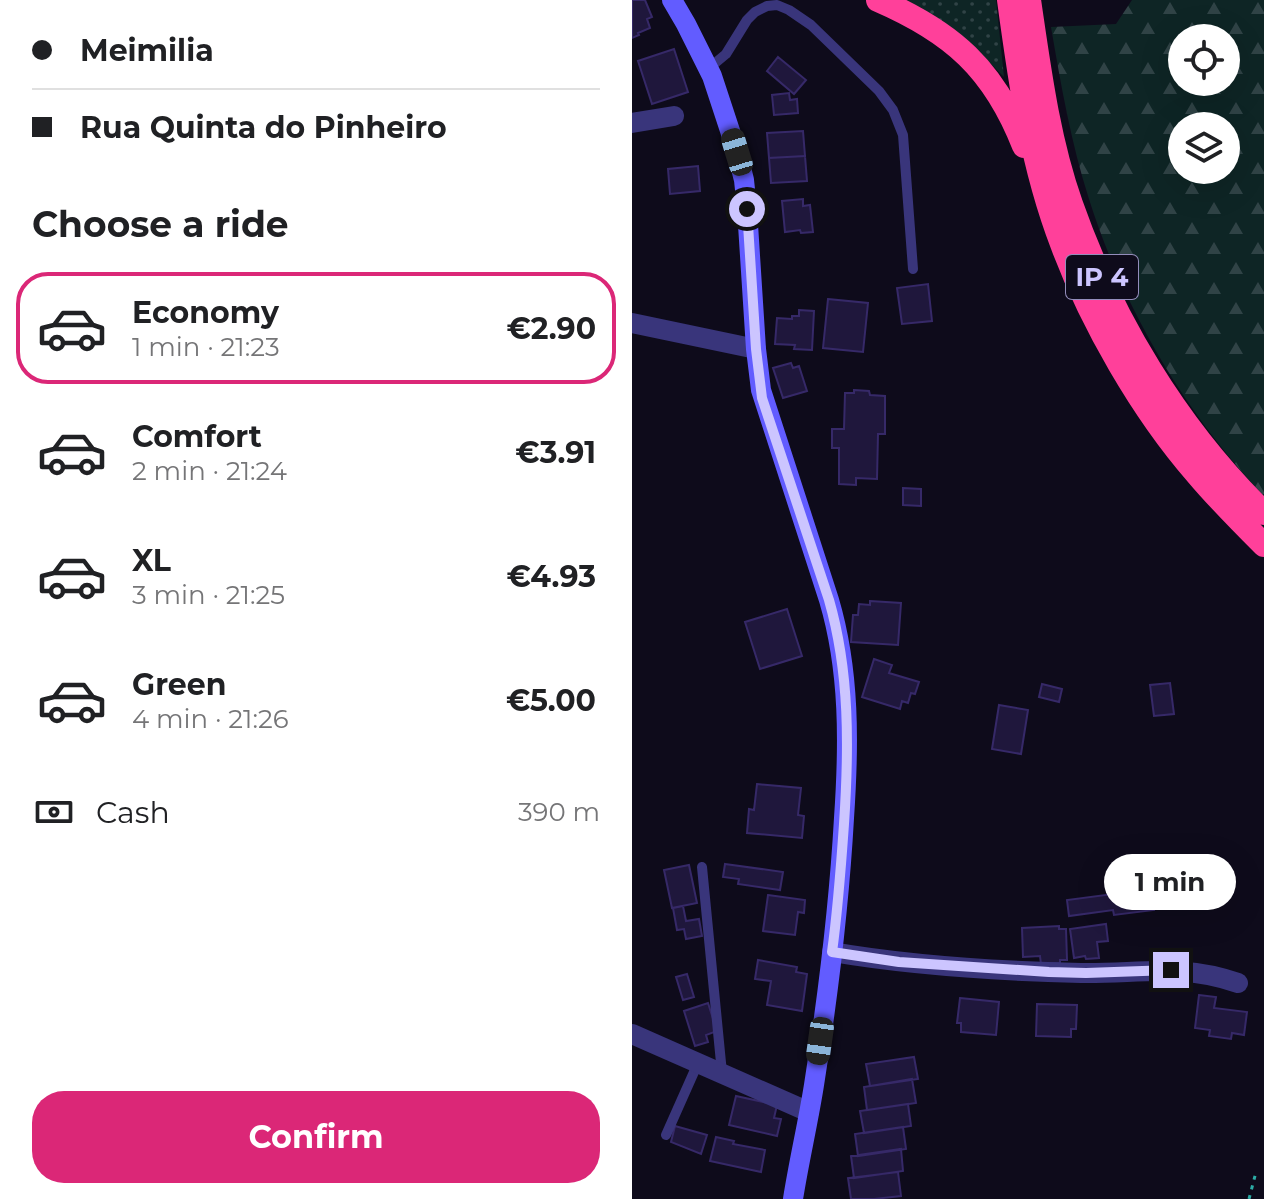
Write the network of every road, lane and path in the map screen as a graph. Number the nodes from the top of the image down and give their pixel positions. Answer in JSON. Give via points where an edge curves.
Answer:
{"nodes":[{"id":1,"x":672,"y":0,"type":"edge"},
{"id":2,"x":878,"y":0,"type":"edge"},
{"id":3,"x":1009,"y":0,"type":"edge"},
{"id":4,"x":1029,"y":0,"type":"edge"},
{"id":5,"x":708,"y":69,"type":"junction"},
{"id":6,"x":674,"y":116,"type":"dead end"},
{"id":7,"x":632,"y":123,"type":"edge"},
{"id":8,"x":1047,"y":200,"type":"junction"},
{"id":9,"x":913,"y":269,"type":"dead end"},
{"id":10,"x":632,"y":323,"type":"edge"},
{"id":11,"x":756,"y":349,"type":"junction"},
{"id":12,"x":1264,"y":513,"type":"edge"},
{"id":13,"x":1264,"y":545,"type":"edge"},
{"id":14,"x":702,"y":867,"type":"dead end"},
{"id":15,"x":832,"y":952,"type":"junction"},
{"id":16,"x":1238,"y":983,"type":"dead end"},
{"id":17,"x":632,"y":1034,"type":"edge"},
{"id":18,"x":698,"y":1063,"type":"junction"},
{"id":19,"x":722,"y":1073,"type":"junction"},
{"id":20,"x":809,"y":1112,"type":"junction"},
{"id":21,"x":666,"y":1135,"type":"dead end"},
{"id":22,"x":1256,"y":1172,"type":"dead end"},
{"id":23,"x":793,"y":1199,"type":"edge"},
{"id":24,"x":1249,"y":1199,"type":"edge"}],
"edges":[{"from":1,"to":5,"type":"main road"},
{"from":2,"to":8,"type":"highway","via":[[936,29],[977,65],[1002,100]]},
{"from":3,"to":8,"type":"highway","number":"IP 4"},
{"from":4,"to":12,"type":"highway","number":"IP 4","via":[[1055,149],[1090,253],[1151,370],[1182,417]]},
{"from":5,"to":9,"type":"lane","via":[[726,54],[755,12],[777,5],[811,25],[879,91],[903,135]]},
{"from":5,"to":11,"type":"main road","via":[[744,180]]},
{"from":6,"to":7,"type":"street"},
{"from":8,"to":13,"type":"highway","number":"IP 4","via":[[1080,287],[1138,392],[1196,473]]},
{"from":10,"to":11,"type":"street"},
{"from":11,"to":15,"type":"main road","via":[[762,398],[842,655],[848,746]]},
{"from":14,"to":19,"type":"lane"},
{"from":15,"to":16,"type":"street","via":[[1049,972],[1188,971]]},
{"from":15,"to":20,"type":"main road"},
{"from":17,"to":18,"type":"street"},
{"from":18,"to":19,"type":"street"},
{"from":18,"to":21,"type":"lane"},
{"from":19,"to":20,"type":"street"},
{"from":20,"to":23,"type":"main road"},
{"from":22,"to":24,"type":"path"}]}
